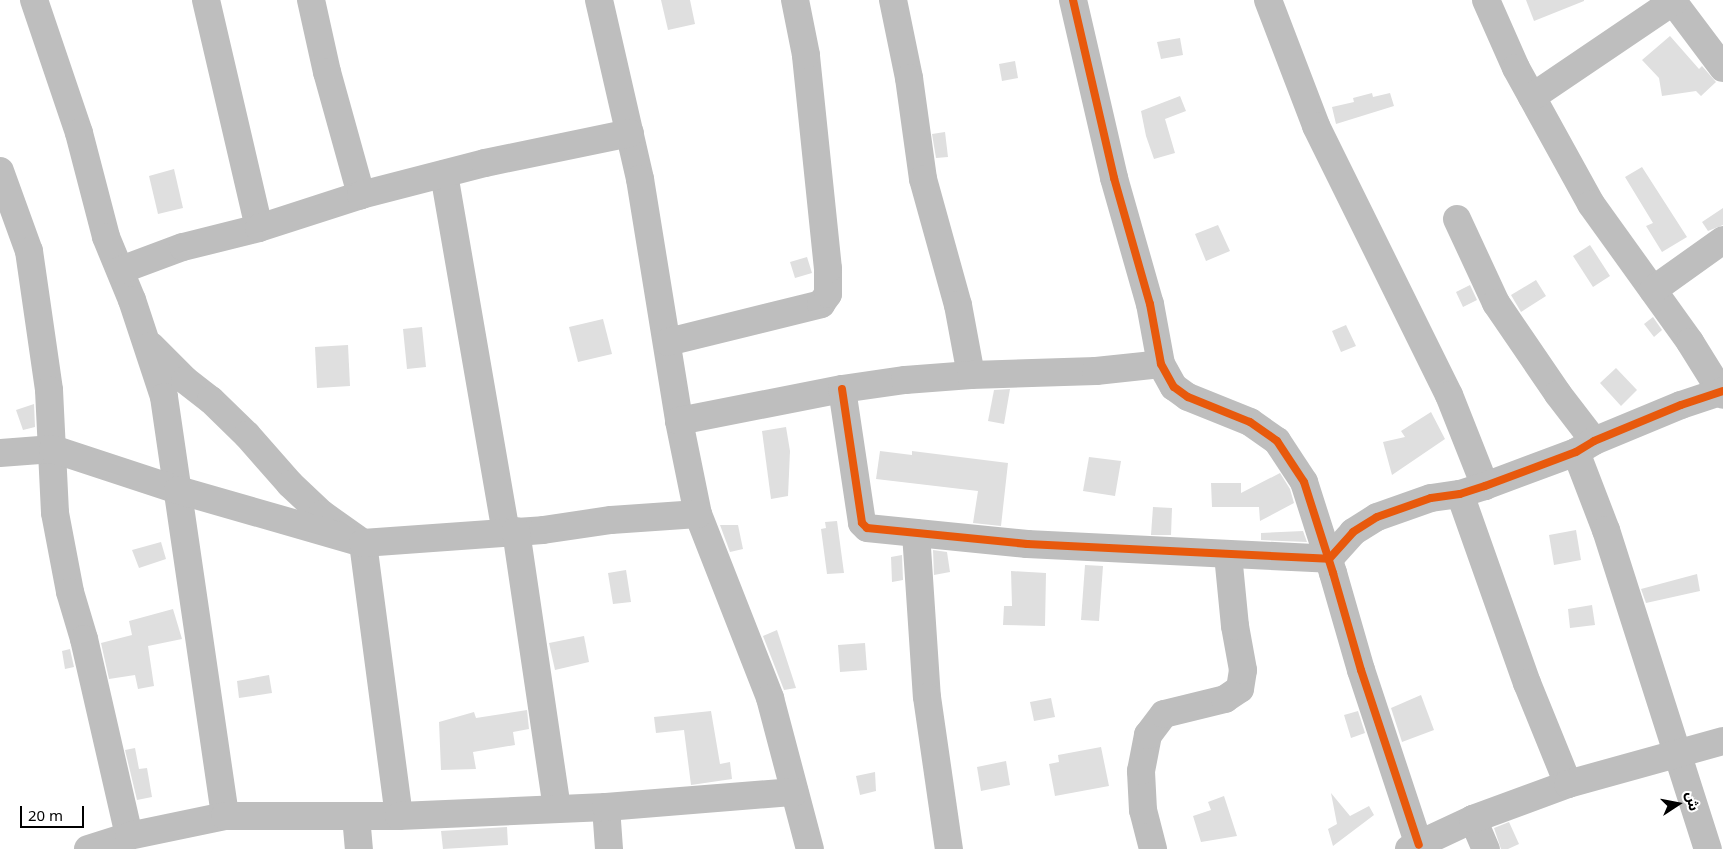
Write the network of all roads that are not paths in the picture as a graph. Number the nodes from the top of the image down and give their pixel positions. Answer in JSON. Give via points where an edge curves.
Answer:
{"nodes":[{"id":1,"x":34,"y":0,"type":"edge"},
{"id":2,"x":206,"y":0,"type":"edge"},
{"id":3,"x":311,"y":0,"type":"edge"},
{"id":4,"x":599,"y":0,"type":"edge"},
{"id":5,"x":795,"y":0,"type":"edge"},
{"id":6,"x":893,"y":0,"type":"edge"},
{"id":7,"x":1074,"y":0,"type":"edge"},
{"id":8,"x":1268,"y":0,"type":"edge"},
{"id":9,"x":1486,"y":0,"type":"edge"},
{"id":10,"x":1673,"y":1,"type":"edge"},
{"id":11,"x":1723,"y":68,"type":"edge"},
{"id":12,"x":1532,"y":97,"type":"junction"},
{"id":13,"x":630,"y":133,"type":"junction"},
{"id":14,"x":0,"y":171,"type":"edge"},
{"id":15,"x":444,"y":174,"type":"junction"},
{"id":16,"x":361,"y":195,"type":"junction"},
{"id":17,"x":1456,"y":219,"type":"dead end"},
{"id":18,"x":259,"y":228,"type":"junction"},
{"id":19,"x":1723,"y":240,"type":"edge"},
{"id":20,"x":121,"y":270,"type":"junction"},
{"id":21,"x":1653,"y":290,"type":"junction"},
{"id":22,"x":668,"y":342,"type":"junction"},
{"id":23,"x":147,"y":343,"type":"junction"},
{"id":24,"x":1161,"y":364,"type":"junction"},
{"id":25,"x":971,"y":374,"type":"junction"},
{"id":26,"x":842,"y":389,"type":"junction"},
{"id":27,"x":1722,"y":393,"type":"edge"},
{"id":28,"x":680,"y":421,"type":"junction"},
{"id":29,"x":1585,"y":447,"type":"junction"},
{"id":30,"x":53,"y":449,"type":"junction"},
{"id":31,"x":0,"y":454,"type":"edge"},
{"id":32,"x":178,"y":490,"type":"junction"},
{"id":33,"x":1472,"y":490,"type":"junction"},
{"id":34,"x":698,"y":514,"type":"junction"},
{"id":35,"x":511,"y":531,"type":"junction"},
{"id":36,"x":916,"y":533,"type":"junction"},
{"id":37,"x":363,"y":543,"type":"junction"},
{"id":38,"x":1228,"y":554,"type":"junction"},
{"id":39,"x":1329,"y":559,"type":"junction"},
{"id":40,"x":1723,"y":742,"type":"edge"},
{"id":41,"x":1677,"y":752,"type":"junction"},
{"id":42,"x":1568,"y":784,"type":"junction"},
{"id":43,"x":794,"y":792,"type":"junction"},
{"id":44,"x":606,"y":807,"type":"junction"},
{"id":45,"x":557,"y":808,"type":"junction"},
{"id":46,"x":224,"y":816,"type":"junction"},
{"id":47,"x":356,"y":816,"type":"junction"},
{"id":48,"x":399,"y":816,"type":"junction"},
{"id":49,"x":1473,"y":819,"type":"junction"},
{"id":50,"x":129,"y":836,"type":"junction"},
{"id":51,"x":1414,"y":847,"type":"edge"},
{"id":52,"x":88,"y":849,"type":"edge"},
{"id":53,"x":358,"y":849,"type":"edge"},
{"id":54,"x":608,"y":849,"type":"edge"},
{"id":55,"x":810,"y":849,"type":"edge"},
{"id":56,"x":949,"y":849,"type":"edge"},
{"id":57,"x":1154,"y":849,"type":"edge"},
{"id":58,"x":1486,"y":849,"type":"edge"},
{"id":59,"x":1708,"y":849,"type":"edge"}],
"edges":[{"from":1,"to":20,"type":"street","via":[[79,133],[106,237]]},
{"from":2,"to":18,"type":"street"},
{"from":3,"to":16,"type":"street"},
{"from":4,"to":13,"type":"street"},
{"from":5,"to":22,"type":"street","via":[[806,55],[828,294],[821,304]]},
{"from":6,"to":25,"type":"street","via":[[909,78],[922,179],[958,305]]},
{"from":7,"to":24,"type":"street","via":[[1114,178],[1150,304]]},
{"from":8,"to":33,"type":"street","via":[[1316,126],[1449,395]]},
{"from":9,"to":12,"type":"street"},
{"from":10,"to":11,"type":"street"},
{"from":10,"to":12,"type":"street"},
{"from":12,"to":21,"type":"street","via":[[1591,204]]},
{"from":13,"to":15,"type":"street"},
{"from":13,"to":22,"type":"street"},
{"from":14,"to":30,"type":"street","via":[[29,250],[43,339]]},
{"from":15,"to":16,"type":"street"},
{"from":15,"to":35,"type":"street"},
{"from":16,"to":18,"type":"street"},
{"from":17,"to":29,"type":"street","via":[[1496,303],[1558,394]]},
{"from":18,"to":20,"type":"street","via":[[182,247]]},
{"from":19,"to":21,"type":"street"},
{"from":20,"to":23,"type":"street"},
{"from":21,"to":27,"type":"street"},
{"from":22,"to":28,"type":"street"},
{"from":23,"to":32,"type":"street","via":[[164,397]]},
{"from":23,"to":37,"type":"street","via":[[247,435],[290,484],[322,514]]},
{"from":24,"to":25,"type":"street","via":[[1096,371]]},
{"from":24,"to":39,"type":"street","via":[[1174,387],[1188,397],[1250,422],[1277,440],[1304,482]]},
{"from":25,"to":26,"type":"street"},
{"from":26,"to":28,"type":"street"},
{"from":26,"to":36,"type":"street","via":[[862,523],[867,528]]},
{"from":27,"to":29,"type":"street","via":[[1681,405]]},
{"from":28,"to":34,"type":"street"},
{"from":29,"to":33,"type":"street"},
{"from":29,"to":41,"type":"street","via":[[1606,530]]},
{"from":30,"to":31,"type":"street"},
{"from":30,"to":32,"type":"street"},
{"from":30,"to":50,"type":"street","via":[[54,513]]},
{"from":32,"to":37,"type":"street"},
{"from":32,"to":46,"type":"street"},
{"from":33,"to":39,"type":"street","via":[[1431,498],[1377,517],[1353,532]]},
{"from":33,"to":42,"type":"street","via":[[1527,683]]},
{"from":34,"to":35,"type":"street"},
{"from":34,"to":43,"type":"street","via":[[770,698]]},
{"from":35,"to":37,"type":"street"},
{"from":35,"to":45,"type":"street"},
{"from":36,"to":38,"type":"street","via":[[1027,544]]},
{"from":36,"to":56,"type":"street","via":[[927,698]]},
{"from":37,"to":48,"type":"street"},
{"from":38,"to":39,"type":"street"},
{"from":38,"to":57,"type":"street","via":[[1243,670],[1240,689],[1225,699],[1164,714],[1148,735],[1141,771],[1142,810]]},
{"from":39,"to":51,"type":"street"},
{"from":40,"to":41,"type":"street"},
{"from":41,"to":42,"type":"street"},
{"from":41,"to":59,"type":"street"},
{"from":42,"to":49,"type":"street"},
{"from":43,"to":44,"type":"street"},
{"from":43,"to":55,"type":"street"},
{"from":44,"to":45,"type":"street"},
{"from":44,"to":54,"type":"street"},
{"from":45,"to":48,"type":"street"},
{"from":46,"to":47,"type":"street"},
{"from":46,"to":50,"type":"street"},
{"from":47,"to":48,"type":"street"},
{"from":47,"to":53,"type":"street"},
{"from":49,"to":51,"type":"street"},
{"from":49,"to":58,"type":"street"},
{"from":50,"to":52,"type":"street"}]}
